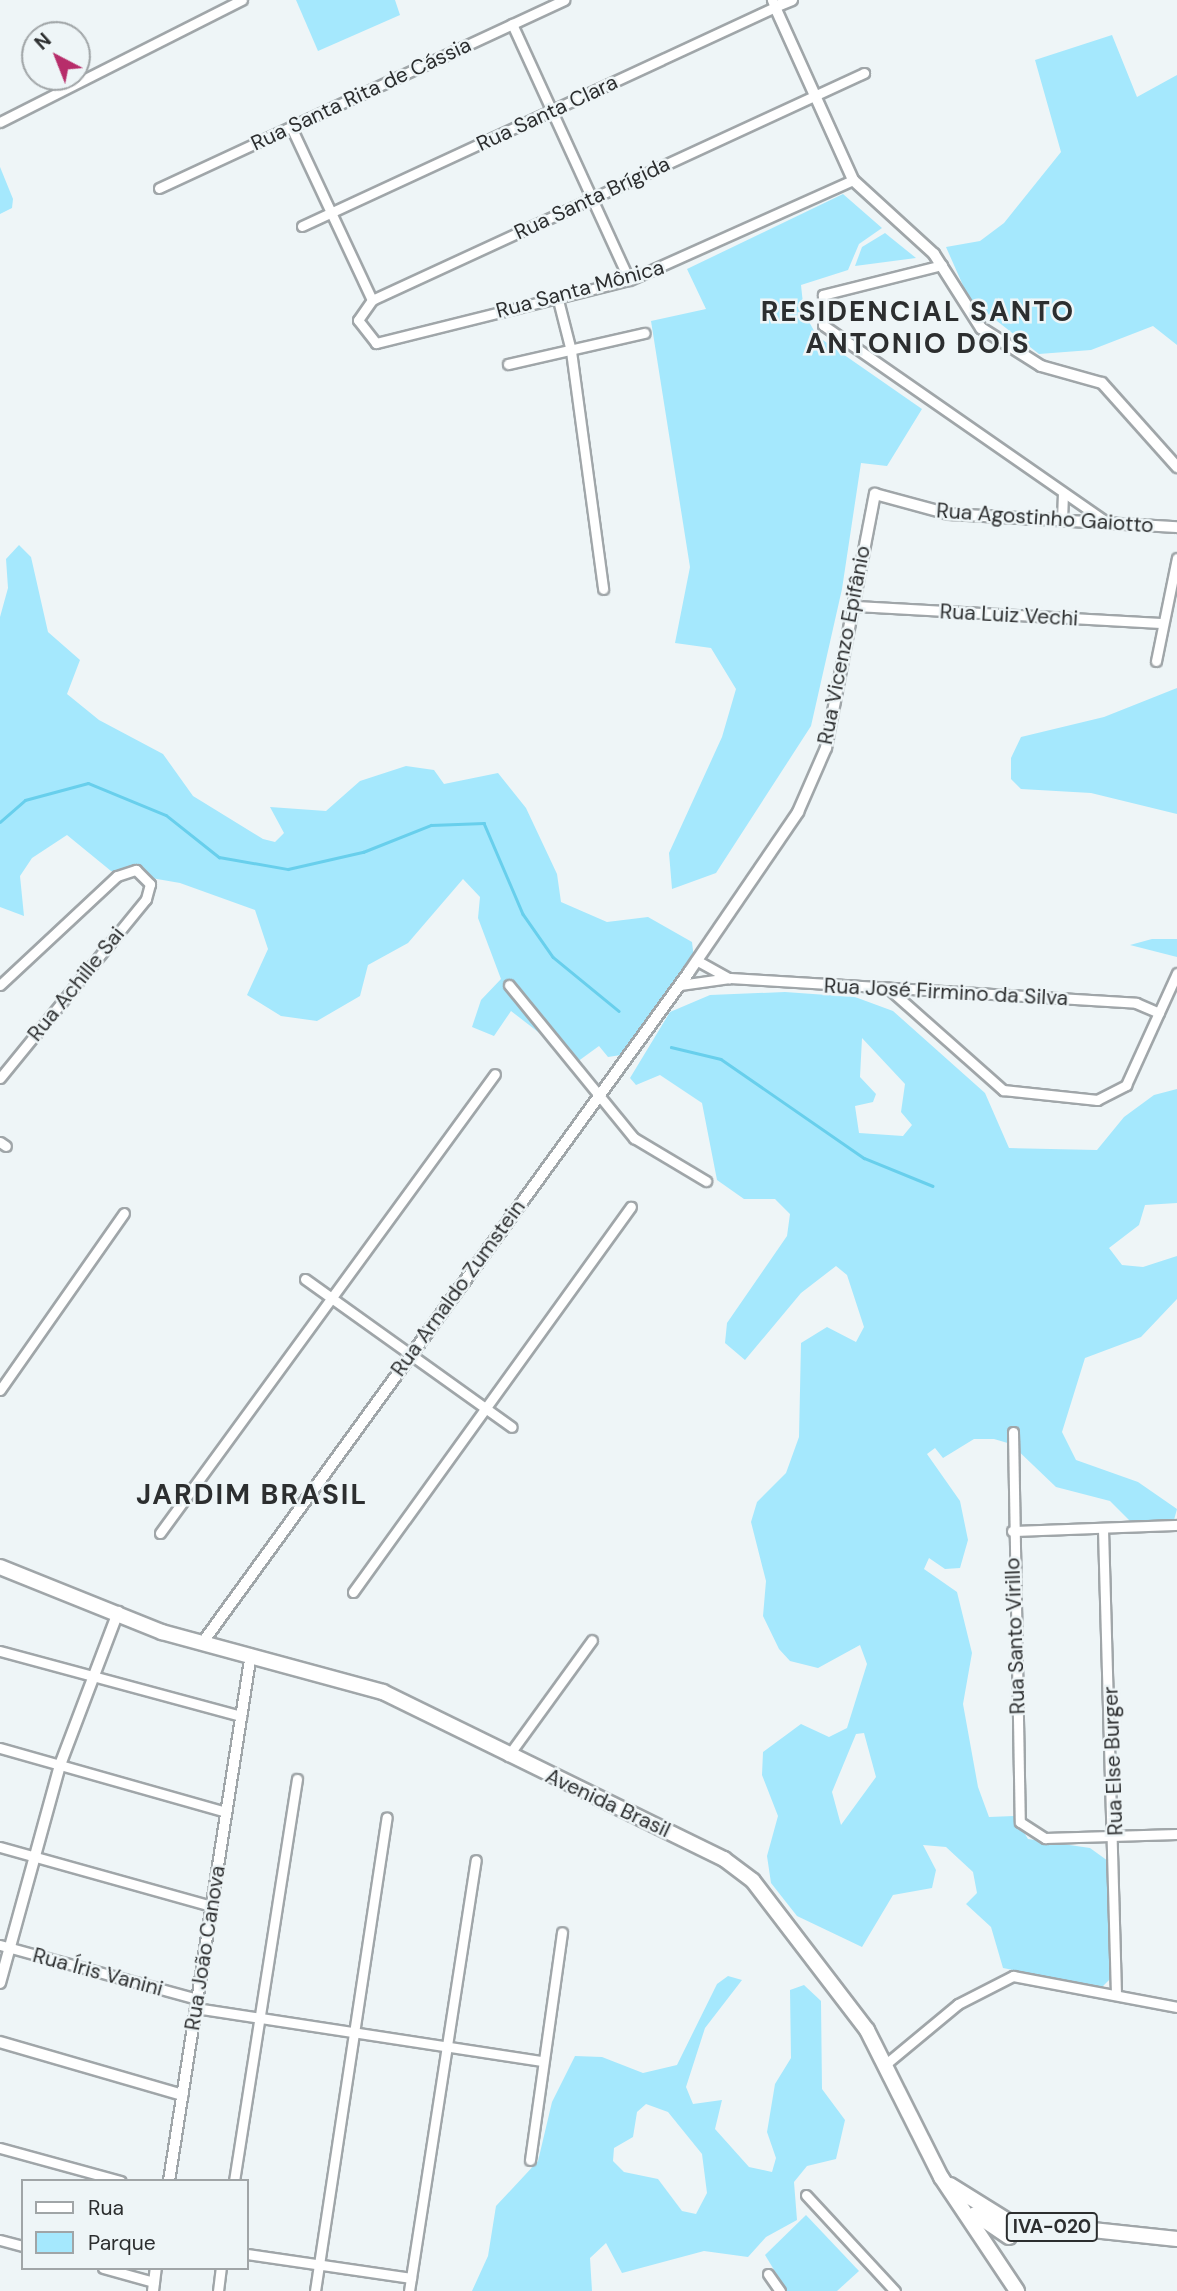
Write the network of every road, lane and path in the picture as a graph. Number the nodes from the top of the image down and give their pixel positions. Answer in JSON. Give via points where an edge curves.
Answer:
{"nodes":[{"id":1,"x":242,"y":0,"type":"edge"},
{"id":2,"x":564,"y":0,"type":"edge"},
{"id":3,"x":792,"y":0,"type":"edge"},
{"id":4,"x":774,"y":4,"type":"edge"},
{"id":5,"x":512,"y":24,"type":"junction"},
{"id":6,"x":864,"y":73,"type":"dead end"},
{"id":7,"x":815,"y":94,"type":"junction"},
{"id":8,"x":553,"y":110,"type":"junction"},
{"id":9,"x":0,"y":122,"type":"edge"},
{"id":10,"x":291,"y":127,"type":"junction"},
{"id":11,"x":853,"y":180,"type":"junction"},
{"id":12,"x":159,"y":188,"type":"dead end"},
{"id":13,"x":593,"y":198,"type":"junction"},
{"id":14,"x":331,"y":213,"type":"junction"},
{"id":15,"x":302,"y":226,"type":"dead end"},
{"id":16,"x":942,"y":265,"type":"junction"},
{"id":17,"x":629,"y":280,"type":"junction"},
{"id":18,"x":557,"y":296,"type":"junction"},
{"id":19,"x":372,"y":300,"type":"junction"},
{"id":20,"x":645,"y":333,"type":"dead end"},
{"id":21,"x":571,"y":350,"type":"junction"},
{"id":22,"x":508,"y":363,"type":"dead end"},
{"id":23,"x":1177,"y":467,"type":"edge"},
{"id":24,"x":1063,"y":493,"type":"junction"},
{"id":25,"x":875,"y":494,"type":"joint"},
{"id":26,"x":1062,"y":522,"type":"junction"},
{"id":27,"x":1110,"y":524,"type":"junction"},
{"id":28,"x":1177,"y":527,"type":"edge"},
{"id":29,"x":1177,"y":558,"type":"edge"},
{"id":30,"x":603,"y":589,"type":"dead end"},
{"id":31,"x":856,"y":606,"type":"junction"},
{"id":32,"x":1161,"y":623,"type":"junction"},
{"id":33,"x":1156,"y":660,"type":"dead end"},
{"id":34,"x":713,"y":934,"type":"joint"},
{"id":35,"x":696,"y":960,"type":"junction"},
{"id":36,"x":1177,"y":973,"type":"edge"},
{"id":37,"x":730,"y":978,"type":"junction"},
{"id":38,"x":0,"y":985,"type":"edge"},
{"id":39,"x":509,"y":985,"type":"dead end"},
{"id":40,"x":680,"y":985,"type":"junction"},
{"id":41,"x":888,"y":988,"type":"junction"},
{"id":42,"x":1159,"y":1013,"type":"junction"},
{"id":43,"x":495,"y":1074,"type":"dead end"},
{"id":44,"x":0,"y":1078,"type":"edge"},
{"id":45,"x":598,"y":1093,"type":"junction"},
{"id":46,"x":706,"y":1181,"type":"dead end"},
{"id":47,"x":631,"y":1207,"type":"dead end"},
{"id":48,"x":124,"y":1213,"type":"dead end"},
{"id":49,"x":305,"y":1279,"type":"dead end"},
{"id":50,"x":334,"y":1299,"type":"junction"},
{"id":51,"x":411,"y":1353,"type":"junction"},
{"id":52,"x":0,"y":1390,"type":"edge"},
{"id":53,"x":484,"y":1408,"type":"junction"},
{"id":54,"x":512,"y":1427,"type":"dead end"},
{"id":55,"x":1013,"y":1432,"type":"dead end"},
{"id":56,"x":1177,"y":1525,"type":"edge"},
{"id":57,"x":1103,"y":1529,"type":"junction"},
{"id":58,"x":1012,"y":1531,"type":"junction"},
{"id":59,"x":160,"y":1533,"type":"dead end"},
{"id":60,"x":0,"y":1567,"type":"edge"},
{"id":61,"x":353,"y":1592,"type":"dead end"},
{"id":62,"x":118,"y":1612,"type":"junction"},
{"id":63,"x":592,"y":1640,"type":"dead end"},
{"id":64,"x":204,"y":1642,"type":"junction"},
{"id":65,"x":0,"y":1651,"type":"edge"},
{"id":66,"x":251,"y":1654,"type":"junction"},
{"id":67,"x":93,"y":1676,"type":"junction"},
{"id":68,"x":241,"y":1716,"type":"junction"},
{"id":69,"x":0,"y":1748,"type":"edge"},
{"id":70,"x":508,"y":1756,"type":"junction"},
{"id":71,"x":60,"y":1765,"type":"junction"},
{"id":72,"x":298,"y":1779,"type":"dead end"},
{"id":73,"x":226,"y":1812,"type":"junction"},
{"id":74,"x":387,"y":1817,"type":"dead end"},
{"id":75,"x":1177,"y":1834,"type":"edge"},
{"id":76,"x":1116,"y":1839,"type":"junction"},
{"id":77,"x":0,"y":1847,"type":"edge"},
{"id":78,"x":35,"y":1857,"type":"junction"},
{"id":79,"x":476,"y":1860,"type":"dead end"},
{"id":80,"x":211,"y":1906,"type":"junction"},
{"id":81,"x":562,"y":1932,"type":"dead end"},
{"id":82,"x":5,"y":1946,"type":"edge"},
{"id":83,"x":0,"y":1983,"type":"edge"},
{"id":84,"x":1116,"y":1993,"type":"junction"},
{"id":85,"x":196,"y":2004,"type":"junction"},
{"id":86,"x":1177,"y":2007,"type":"edge"},
{"id":87,"x":257,"y":2018,"type":"junction"},
{"id":88,"x":353,"y":2032,"type":"junction"},
{"id":89,"x":0,"y":2042,"type":"edge"},
{"id":90,"x":447,"y":2046,"type":"junction"},
{"id":91,"x":541,"y":2061,"type":"junction"},
{"id":92,"x":887,"y":2063,"type":"junction"},
{"id":93,"x":182,"y":2095,"type":"junction"},
{"id":94,"x":0,"y":2148,"type":"edge"},
{"id":95,"x":530,"y":2160,"type":"dead end"},
{"id":96,"x":941,"y":2177,"type":"junction"},
{"id":97,"x":114,"y":2179,"type":"edge"},
{"id":98,"x":169,"y":2179,"type":"edge"},
{"id":99,"x":234,"y":2179,"type":"edge"},
{"id":100,"x":806,"y":2195,"type":"dead end"},
{"id":101,"x":1026,"y":2224,"type":"junction"},
{"id":102,"x":1009,"y":2237,"type":"junction"},
{"id":103,"x":1177,"y":2239,"type":"edge"},
{"id":104,"x":0,"y":2240,"type":"edge"},
{"id":105,"x":21,"y":2245,"type":"edge"},
{"id":106,"x":248,"y":2255,"type":"edge"},
{"id":107,"x":319,"y":2265,"type":"junction"},
{"id":108,"x":109,"y":2270,"type":"edge"},
{"id":109,"x":221,"y":2270,"type":"edge"},
{"id":110,"x":1004,"y":2272,"type":"junction"},
{"id":111,"x":768,"y":2274,"type":"dead end"},
{"id":112,"x":411,"y":2278,"type":"junction"},
{"id":113,"x":154,"y":2286,"type":"edge"},
{"id":114,"x":218,"y":2291,"type":"edge"},
{"id":115,"x":315,"y":2291,"type":"edge"},
{"id":116,"x":409,"y":2291,"type":"edge"},
{"id":117,"x":780,"y":2291,"type":"edge"},
{"id":118,"x":895,"y":2291,"type":"edge"},
{"id":119,"x":1017,"y":2291,"type":"edge"}],
"edges":[{"from":1,"to":9,"type":"street"},
{"from":2,"to":5,"type":"street","name":"Rua Santa Rita de Cássia"},
{"from":3,"to":4,"type":"street","name":"Rua Santa Clara"},
{"from":4,"to":7,"type":"street"},
{"from":4,"to":8,"type":"street","name":"Rua Santa Clara"},
{"from":5,"to":8,"type":"street"},
{"from":5,"to":10,"type":"street","name":"Rua Santa Rita de Cássia"},
{"from":6,"to":7,"type":"street","name":"Rua Santa Brígida"},
{"from":7,"to":11,"type":"street"},
{"from":7,"to":13,"type":"street","name":"Rua Santa Brígida"},
{"from":8,"to":13,"type":"street"},
{"from":8,"to":14,"type":"street","name":"Rua Santa Clara"},
{"from":10,"to":12,"type":"street","name":"Rua Santa Rita de Cássia"},
{"from":10,"to":14,"type":"street"},
{"from":11,"to":16,"type":"street"},
{"from":11,"to":17,"type":"street","name":"Rua Santa Mônica"},
{"from":13,"to":17,"type":"street"},
{"from":13,"to":19,"type":"street","name":"Rua Santa Brígida"},
{"from":14,"to":15,"type":"street","name":"Rua Santa Clara"},
{"from":14,"to":19,"type":"street"},
{"from":16,"to":23,"type":"street","via":[[963,308],[981,328],[1041,366],[1102,383]]},
{"from":16,"to":24,"type":"street","via":[[823,295],[823,325],[835,338]]},
{"from":17,"to":18,"type":"street","name":"Rua Santa Mônica"},
{"from":18,"to":19,"type":"street","name":"Rua Santa Mônica","via":[[376,343],[358,320]]},
{"from":18,"to":21,"type":"street"},
{"from":20,"to":21,"type":"street"},
{"from":21,"to":22,"type":"street"},
{"from":21,"to":30,"type":"street"},
{"from":24,"to":26,"type":"street"},
{"from":24,"to":27,"type":"street"},
{"from":25,"to":26,"type":"street","name":"Rua Agostinho Gaiotto","via":[[949,514]]},
{"from":25,"to":31,"type":"street","name":"Rua Vicenzo Epifânio"},
{"from":26,"to":27,"type":"street","name":"Rua Agostinho Gaiotto"},
{"from":27,"to":28,"type":"street","name":"Rua Agostinho Gaiotto"},
{"from":29,"to":32,"type":"street"},
{"from":31,"to":32,"type":"street","name":"Rua Luiz Vechi"},
{"from":31,"to":34,"type":"street","name":"Rua Vicenzo Epifânio","via":[[813,782]]},
{"from":32,"to":33,"type":"street"},
{"from":34,"to":35,"type":"street","name":"Rua Arnaldo Zumstein"},
{"from":35,"to":37,"type":"street","name":"Rua José Firmino da Silva"},
{"from":35,"to":40,"type":"street","name":"Rua Arnaldo Zumstein"},
{"from":36,"to":42,"type":"street"},
{"from":37,"to":40,"type":"street","name":"Rua José Firmino da Silva"},
{"from":37,"to":41,"type":"street","name":"Rua José Firmino da Silva"},
{"from":38,"to":44,"type":"street","name":"Rua Achille Sai","via":[[126,870],[136,870],[152,890]]},
{"from":39,"to":45,"type":"street"},
{"from":40,"to":45,"type":"street","name":"Rua Arnaldo Zumstein"},
{"from":41,"to":42,"type":"street","name":"Rua José Firmino da Silva","via":[[1136,1003]]},
{"from":41,"to":42,"type":"street","via":[[988,1078],[1016,1094],[1114,1096],[1126,1085]]},
{"from":43,"to":50,"type":"street"},
{"from":45,"to":46,"type":"street","via":[[634,1138]]},
{"from":45,"to":51,"type":"street","name":"Rua Arnaldo Zumstein"},
{"from":47,"to":53,"type":"street"},
{"from":48,"to":52,"type":"street"},
{"from":49,"to":50,"type":"street"},
{"from":50,"to":51,"type":"street"},
{"from":50,"to":59,"type":"street"},
{"from":51,"to":53,"type":"street"},
{"from":51,"to":64,"type":"street","name":"Rua Arnaldo Zumstein"},
{"from":53,"to":54,"type":"street"},
{"from":53,"to":61,"type":"street"},
{"from":55,"to":58,"type":"street","name":"Rua Santo Virillo"},
{"from":56,"to":57,"type":"street"},
{"from":57,"to":58,"type":"street"},
{"from":57,"to":76,"type":"street","name":"Rua Else Burger"},
{"from":58,"to":76,"type":"street","name":"Rua Santo Virillo","via":[[1020,1822],[1032,1835]]},
{"from":60,"to":62,"type":"main road","name":"Avenida Brasil"},
{"from":62,"to":64,"type":"main road","name":"Avenida Brasil"},
{"from":62,"to":67,"type":"street"},
{"from":63,"to":70,"type":"street"},
{"from":64,"to":66,"type":"main road","name":"Avenida Brasil"},
{"from":65,"to":67,"type":"street"},
{"from":66,"to":68,"type":"street","name":"Rua João Canova"},
{"from":66,"to":70,"type":"main road","name":"Avenida Brasil","via":[[383,1692]]},
{"from":67,"to":68,"type":"street"},
{"from":67,"to":71,"type":"street"},
{"from":68,"to":73,"type":"street","name":"Rua João Canova"},
{"from":69,"to":71,"type":"street"},
{"from":70,"to":92,"type":"main road","name":"Avenida Brasil","via":[[690,1842],[753,1881]]},
{"from":71,"to":73,"type":"street"},
{"from":71,"to":78,"type":"street"},
{"from":72,"to":87,"type":"street"},
{"from":73,"to":80,"type":"street","name":"Rua João Canova"},
{"from":74,"to":88,"type":"street"},
{"from":75,"to":76,"type":"street"},
{"from":76,"to":84,"type":"street","name":"Rua Else Burger"},
{"from":77,"to":78,"type":"street"},
{"from":78,"to":80,"type":"street"},
{"from":78,"to":82,"type":"street"},
{"from":79,"to":90,"type":"street"},
{"from":80,"to":85,"type":"street","name":"Rua João Canova"},
{"from":81,"to":91,"type":"street"},
{"from":82,"to":83,"type":"street"},
{"from":82,"to":85,"type":"street","name":"Rua Íris Vanini"},
{"from":84,"to":86,"type":"street"},
{"from":84,"to":92,"type":"street","via":[[1031,1975],[993,1981]]},
{"from":85,"to":87,"type":"street","name":"Rua Íris Vanini"},
{"from":85,"to":93,"type":"street","name":"Rua João Canova"},
{"from":87,"to":88,"type":"street","name":"Rua Íris Vanini"},
{"from":87,"to":99,"type":"street"},
{"from":88,"to":90,"type":"street","name":"Rua Íris Vanini"},
{"from":88,"to":107,"type":"street"},
{"from":89,"to":93,"type":"street"},
{"from":90,"to":91,"type":"street","name":"Rua Íris Vanini"},
{"from":90,"to":112,"type":"street"},
{"from":91,"to":95,"type":"street"},
{"from":92,"to":96,"type":"main road","name":"Avenida Brasil"},
{"from":93,"to":98,"type":"street","name":"Rua João Canova"},
{"from":94,"to":97,"type":"street"},
{"from":96,"to":101,"type":"main road","number":"IVA-020","via":[[986,2211]]},
{"from":96,"to":102,"type":"main road","via":[[975,2214]]},
{"from":96,"to":110,"type":"main road","name":"Avenida Brasil"},
{"from":100,"to":118,"type":"street"},
{"from":101,"to":102,"type":"main road"},
{"from":101,"to":103,"type":"main road","number":"IVA-020"},
{"from":102,"to":110,"type":"main road","via":[[1001,2256]]},
{"from":104,"to":105,"type":"street"},
{"from":106,"to":107,"type":"street"},
{"from":107,"to":112,"type":"street"},
{"from":107,"to":115,"type":"street"},
{"from":108,"to":113,"type":"street"},
{"from":109,"to":114,"type":"street"},
{"from":110,"to":119,"type":"main road","name":"Avenida Brasil"},
{"from":111,"to":117,"type":"street"},
{"from":112,"to":116,"type":"street"}]}
